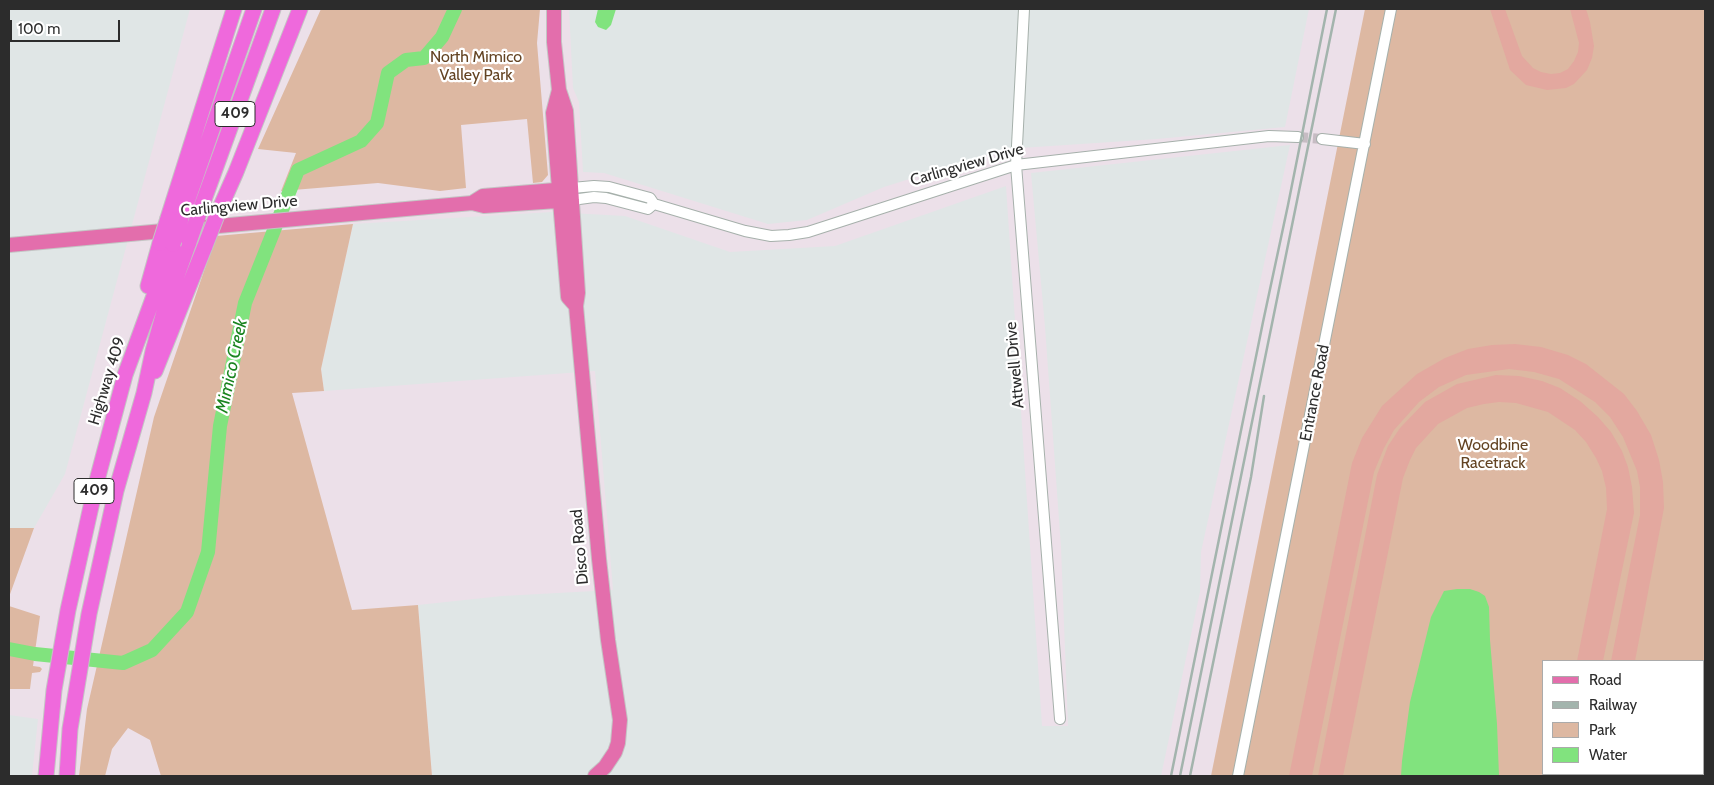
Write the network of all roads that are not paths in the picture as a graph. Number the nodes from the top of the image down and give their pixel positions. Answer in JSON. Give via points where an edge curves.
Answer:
{"nodes":[{"id":1,"x":227,"y":9,"type":"edge"},
{"id":2,"x":234,"y":9,"type":"edge"},
{"id":3,"x":254,"y":9,"type":"edge"},
{"id":4,"x":273,"y":9,"type":"edge"},
{"id":5,"x":300,"y":9,"type":"edge"},
{"id":6,"x":554,"y":9,"type":"edge"},
{"id":7,"x":1024,"y":9,"type":"edge"},
{"id":8,"x":1391,"y":9,"type":"edge"},
{"id":9,"x":203,"y":105,"type":"junction"},
{"id":10,"x":1298,"y":137,"type":"tunnel mouth"},
{"id":11,"x":1322,"y":139,"type":"tunnel mouth"},
{"id":12,"x":1365,"y":144,"type":"junction"},
{"id":13,"x":1016,"y":165,"type":"junction"},
{"id":14,"x":566,"y":195,"type":"junction"},
{"id":15,"x":174,"y":219,"type":"junction"},
{"id":16,"x":9,"y":245,"type":"edge"},
{"id":17,"x":144,"y":393,"type":"junction"},
{"id":18,"x":1060,"y":719,"type":"dead end"},
{"id":19,"x":46,"y":776,"type":"edge"},
{"id":20,"x":66,"y":776,"type":"edge"},
{"id":21,"x":597,"y":776,"type":"edge"},
{"id":22,"x":1238,"y":776,"type":"edge"}],
"edges":[{"from":1,"to":9,"type":"highway"},
{"from":2,"to":9,"type":"highway"},
{"from":3,"to":15,"type":"highway","name":"Highway 409","number":"409","via":[[223,102]]},
{"from":4,"to":17,"type":"highway","number":"409","bridge":true,"via":[[164,312]]},
{"from":5,"to":17,"type":"highway","bridge":true,"via":[[162,356]]},
{"from":6,"to":14,"type":"main road","name":"Disco Road","via":[[559,90],[566,111]]},
{"from":7,"to":13,"type":"street","name":"Attwell Drive"},
{"from":8,"to":12,"type":"street","name":"Entrance Road"},
{"from":9,"to":15,"type":"highway"},
{"from":10,"to":13,"type":"street","name":"Carlingview Drive","via":[[1269,136]]},
{"from":11,"to":12,"type":"street"},
{"from":12,"to":22,"type":"street","name":"Entrance Road"},
{"from":13,"to":14,"type":"street","name":"Carlingview Drive","via":[[808,232],[788,235],[771,236],[745,231],[654,204],[648,209],[606,198]]},
{"from":13,"to":18,"type":"street","name":"Attwell Drive"},
{"from":14,"to":16,"type":"main road","name":"Carlingview Drive","via":[[484,206],[472,202]]},
{"from":14,"to":21,"type":"main road","name":"Disco Road","via":[[568,297],[576,306],[602,591],[620,720],[615,752]]},
{"from":15,"to":19,"type":"highway","name":"Highway 409","number":"409","bridge":true,"via":[[125,374],[96,484],[54,690]]},
{"from":17,"to":20,"type":"highway","number":"409","via":[[116,491],[89,614],[70,729]]}]}
